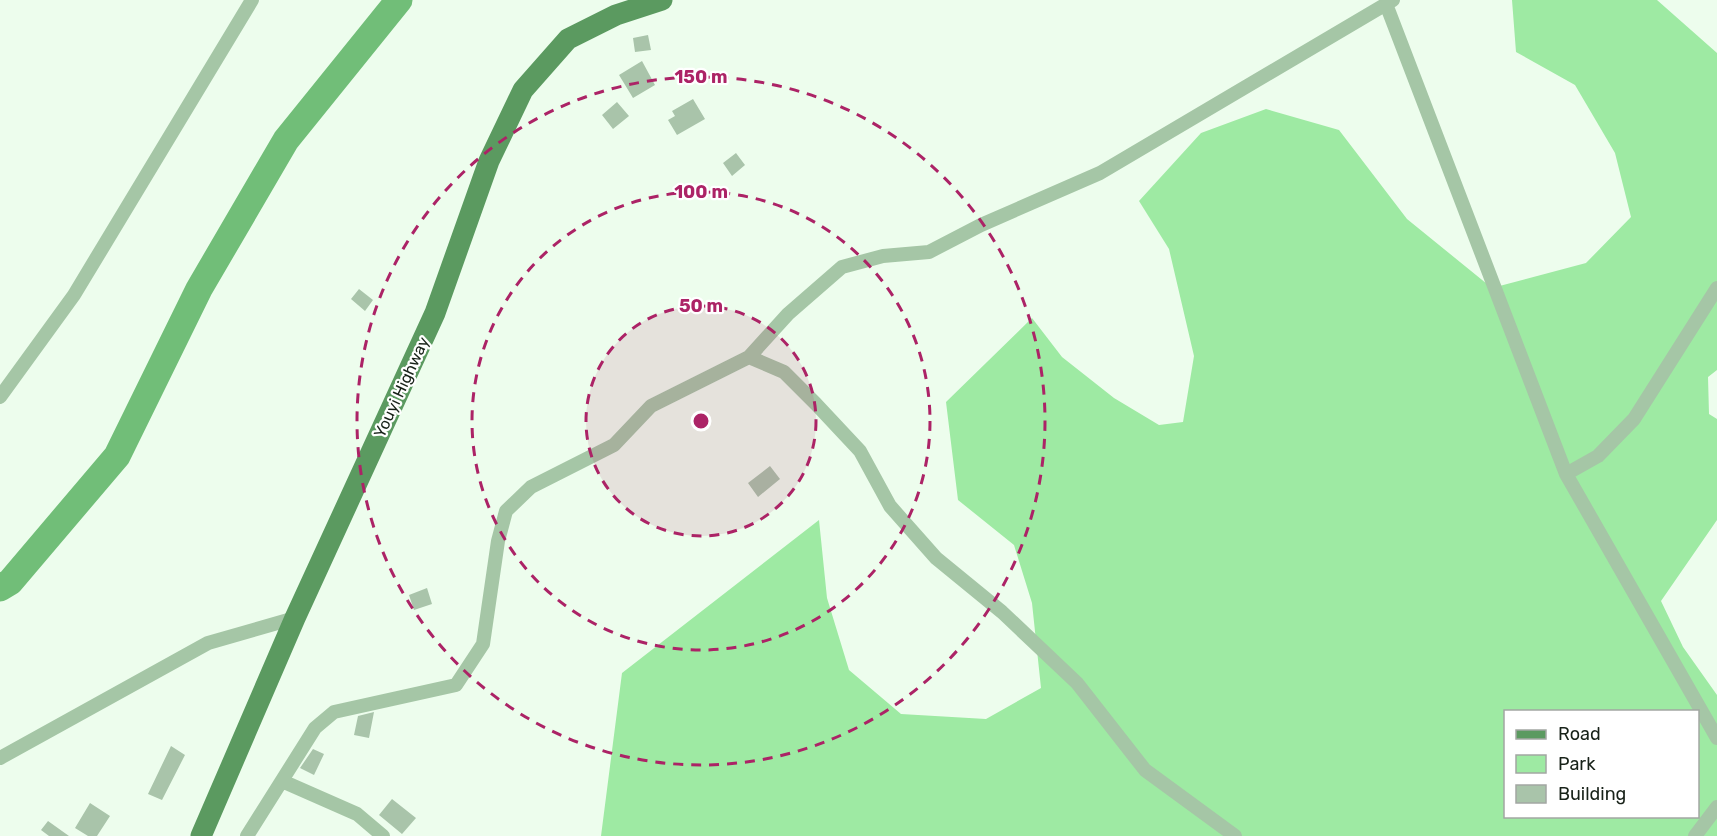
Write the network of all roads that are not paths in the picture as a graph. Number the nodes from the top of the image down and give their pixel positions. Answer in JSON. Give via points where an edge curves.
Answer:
{"nodes":[{"id":1,"x":252,"y":0,"type":"edge"},
{"id":2,"x":662,"y":0,"type":"edge"},
{"id":3,"x":1390,"y":2,"type":"edge"},
{"id":4,"x":1717,"y":288,"type":"edge"},
{"id":5,"x":749,"y":357,"type":"junction"},
{"id":6,"x":0,"y":397,"type":"edge"},
{"id":7,"x":1566,"y":474,"type":"junction"},
{"id":8,"x":296,"y":618,"type":"junction"},
{"id":9,"x":1717,"y":738,"type":"edge"},
{"id":10,"x":0,"y":758,"type":"edge"},
{"id":11,"x":282,"y":781,"type":"junction"},
{"id":12,"x":1717,"y":807,"type":"edge"},
{"id":13,"x":201,"y":836,"type":"edge"},
{"id":14,"x":248,"y":836,"type":"edge"},
{"id":15,"x":383,"y":836,"type":"edge"},
{"id":16,"x":1235,"y":836,"type":"edge"},
{"id":17,"x":1695,"y":836,"type":"edge"}],
"edges":[{"from":1,"to":6,"type":"street","via":[[74,295]]},
{"from":2,"to":8,"type":"main road","name":"Youyi Highway","via":[[616,15],[568,39],[523,90],[489,161],[435,312]]},
{"from":3,"to":5,"type":"street","via":[[1100,173],[929,252],[883,256],[842,267],[788,314]]},
{"from":3,"to":7,"type":"street"},
{"from":4,"to":7,"type":"street","via":[[1634,419],[1598,456]]},
{"from":5,"to":11,"type":"street","via":[[651,406],[614,446],[531,487],[506,511],[483,644],[456,685],[334,712],[315,728]]},
{"from":5,"to":16,"type":"street","via":[[784,372],[816,404],[860,451],[890,506],[936,558],[1002,612],[1077,683],[1145,770]]},
{"from":7,"to":9,"type":"street"},
{"from":8,"to":10,"type":"street","via":[[208,643]]},
{"from":8,"to":13,"type":"main road","name":"Youyi Highway"},
{"from":11,"to":14,"type":"street"},
{"from":11,"to":15,"type":"street","via":[[357,814]]},
{"from":12,"to":17,"type":"street"}]}
